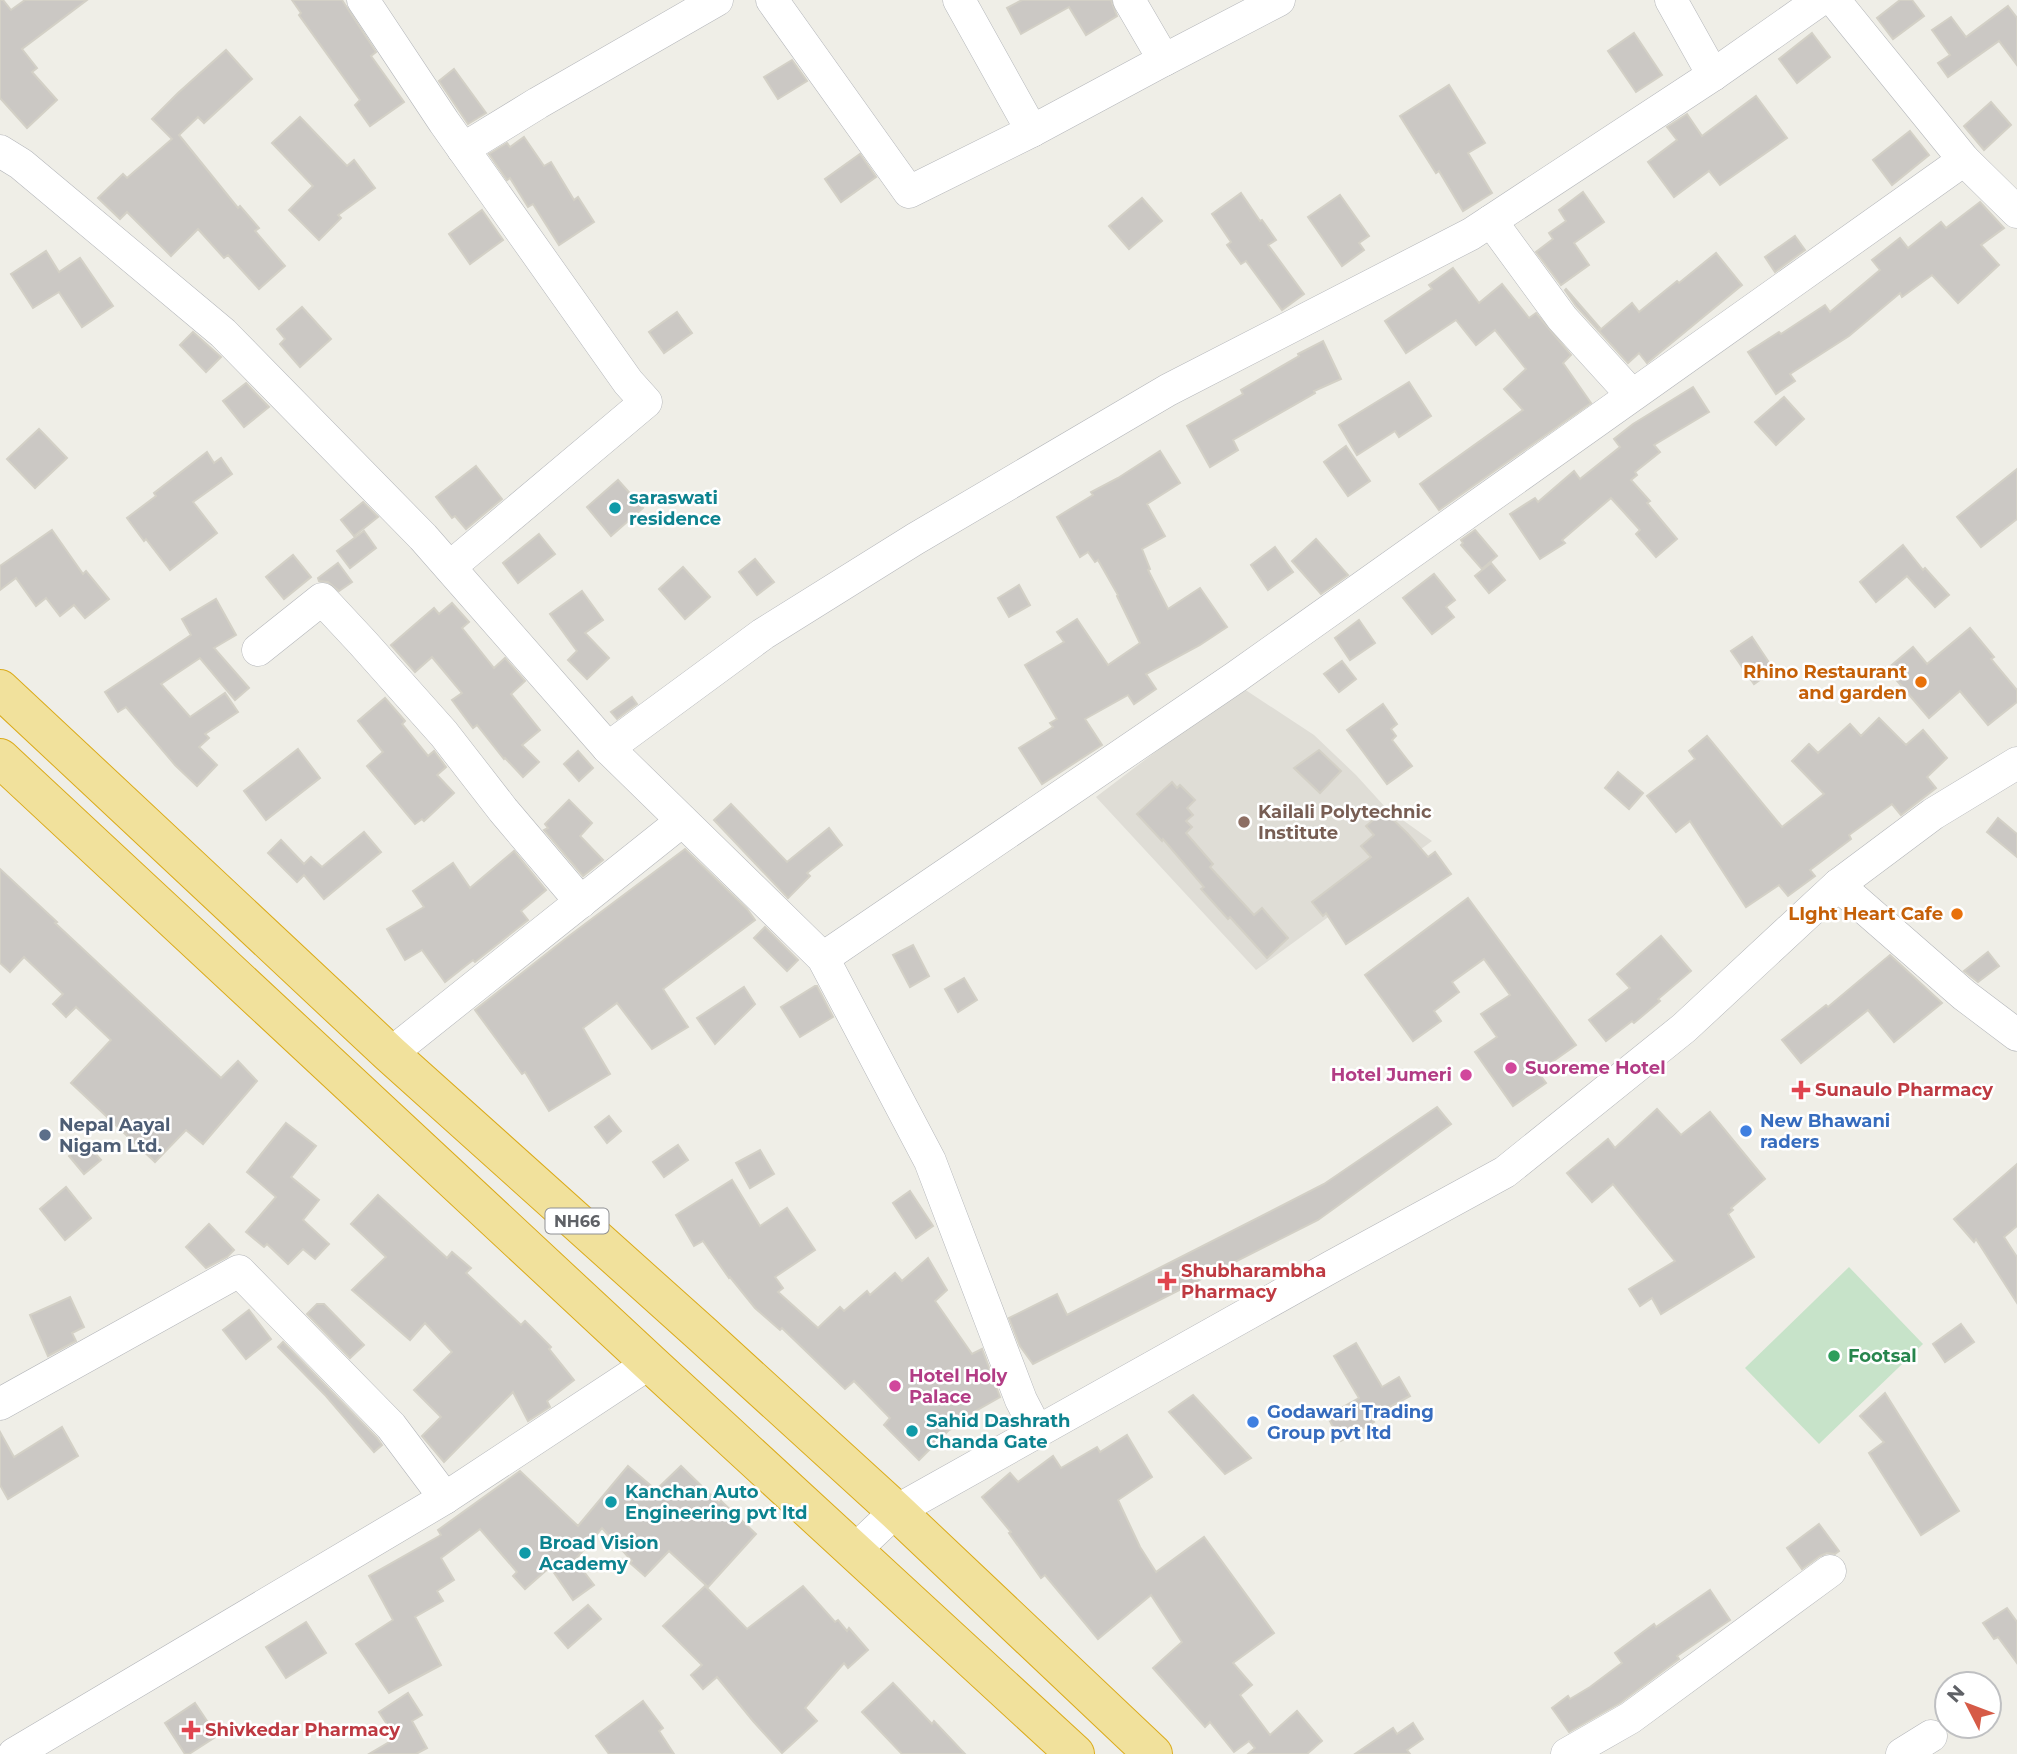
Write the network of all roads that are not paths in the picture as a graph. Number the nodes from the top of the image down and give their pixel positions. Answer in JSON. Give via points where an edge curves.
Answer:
{"nodes":[{"id":1,"x":363,"y":0,"type":"edge"},
{"id":2,"x":717,"y":0,"type":"edge"},
{"id":3,"x":772,"y":0,"type":"edge"},
{"id":4,"x":959,"y":0,"type":"edge"},
{"id":5,"x":1129,"y":0,"type":"edge"},
{"id":6,"x":1279,"y":0,"type":"edge"},
{"id":7,"x":1671,"y":0,"type":"edge"},
{"id":8,"x":1819,"y":0,"type":"edge"},
{"id":9,"x":1834,"y":0,"type":"edge"},
{"id":10,"x":1164,"y":60,"type":"junction"},
{"id":11,"x":1713,"y":75,"type":"junction"},
{"id":12,"x":1032,"y":131,"type":"junction"},
{"id":13,"x":463,"y":149,"type":"junction"},
{"id":14,"x":0,"y":151,"type":"edge"},
{"id":15,"x":1964,"y":160,"type":"junction"},
{"id":16,"x":2017,"y":212,"type":"edge"},
{"id":17,"x":1491,"y":221,"type":"junction"},
{"id":18,"x":1632,"y":395,"type":"junction"},
{"id":19,"x":450,"y":567,"type":"junction"},
{"id":20,"x":258,"y":650,"type":"dead end"},
{"id":21,"x":0,"y":689,"type":"edge"},
{"id":22,"x":608,"y":748,"type":"junction"},
{"id":23,"x":0,"y":758,"type":"edge"},
{"id":24,"x":2017,"y":763,"type":"edge"},
{"id":25,"x":682,"y":821,"type":"junction"},
{"id":26,"x":1838,"y":884,"type":"junction"},
{"id":27,"x":581,"y":902,"type":"junction"},
{"id":28,"x":823,"y":958,"type":"junction"},
{"id":29,"x":2017,"y":1035,"type":"edge"},
{"id":30,"x":390,"y":1054,"type":"junction"},
{"id":31,"x":650,"y":1363,"type":"junction"},
{"id":32,"x":0,"y":1404,"type":"edge"},
{"id":33,"x":1037,"y":1431,"type":"junction"},
{"id":34,"x":445,"y":1498,"type":"junction"},
{"id":35,"x":896,"y":1511,"type":"junction"},
{"id":36,"x":855,"y":1550,"type":"junction"},
{"id":37,"x":1830,"y":1571,"type":"dead end"},
{"id":38,"x":1931,"y":1736,"type":"dead end"},
{"id":39,"x":14,"y":1754,"type":"edge"},
{"id":40,"x":1075,"y":1754,"type":"edge"},
{"id":41,"x":1153,"y":1754,"type":"edge"},
{"id":42,"x":1567,"y":1754,"type":"edge"},
{"id":43,"x":1902,"y":1754,"type":"edge"}],
"edges":[{"from":1,"to":13,"type":"street"},
{"from":2,"to":13,"type":"street"},
{"from":3,"to":12,"type":"street","via":[[909,192]]},
{"from":4,"to":12,"type":"street"},
{"from":5,"to":10,"type":"street"},
{"from":6,"to":10,"type":"street"},
{"from":7,"to":11,"type":"street"},
{"from":8,"to":11,"type":"street"},
{"from":9,"to":15,"type":"street"},
{"from":10,"to":12,"type":"street"},
{"from":11,"to":17,"type":"street"},
{"from":13,"to":19,"type":"street","via":[[646,401]]},
{"from":14,"to":19,"type":"street","via":[[223,333]]},
{"from":15,"to":16,"type":"street"},
{"from":15,"to":18,"type":"street"},
{"from":17,"to":18,"type":"street","via":[[1562,318]]},
{"from":17,"to":22,"type":"street","via":[[1168,390],[927,532],[763,634]]},
{"from":18,"to":28,"type":"street","via":[[1236,677]]},
{"from":19,"to":22,"type":"street"},
{"from":20,"to":27,"type":"street","via":[[322,599],[444,733]]},
{"from":21,"to":30,"type":"highway","number":"NH66"},
{"from":22,"to":25,"type":"street"},
{"from":23,"to":31,"type":"highway","number":"NH66"},
{"from":24,"to":26,"type":"street","via":[[1933,814]]},
{"from":25,"to":27,"type":"street"},
{"from":25,"to":28,"type":"street"},
{"from":26,"to":29,"type":"street","via":[[1964,995]]},
{"from":26,"to":33,"type":"street","via":[[1684,1028],[1505,1172]]},
{"from":27,"to":30,"type":"street"},
{"from":28,"to":33,"type":"street","via":[[930,1161]]},
{"from":30,"to":35,"type":"highway","number":"NH66"},
{"from":31,"to":34,"type":"street"},
{"from":31,"to":36,"type":"highway","number":"NH66"},
{"from":32,"to":34,"type":"street","via":[[239,1271],[391,1426]]},
{"from":33,"to":35,"type":"street"},
{"from":34,"to":39,"type":"street"},
{"from":35,"to":36,"type":"street"},
{"from":35,"to":41,"type":"highway","number":"NH66"},
{"from":36,"to":40,"type":"highway","number":"NH66"},
{"from":37,"to":42,"type":"street","via":[[1630,1718]]},
{"from":38,"to":43,"type":"street"}]}
